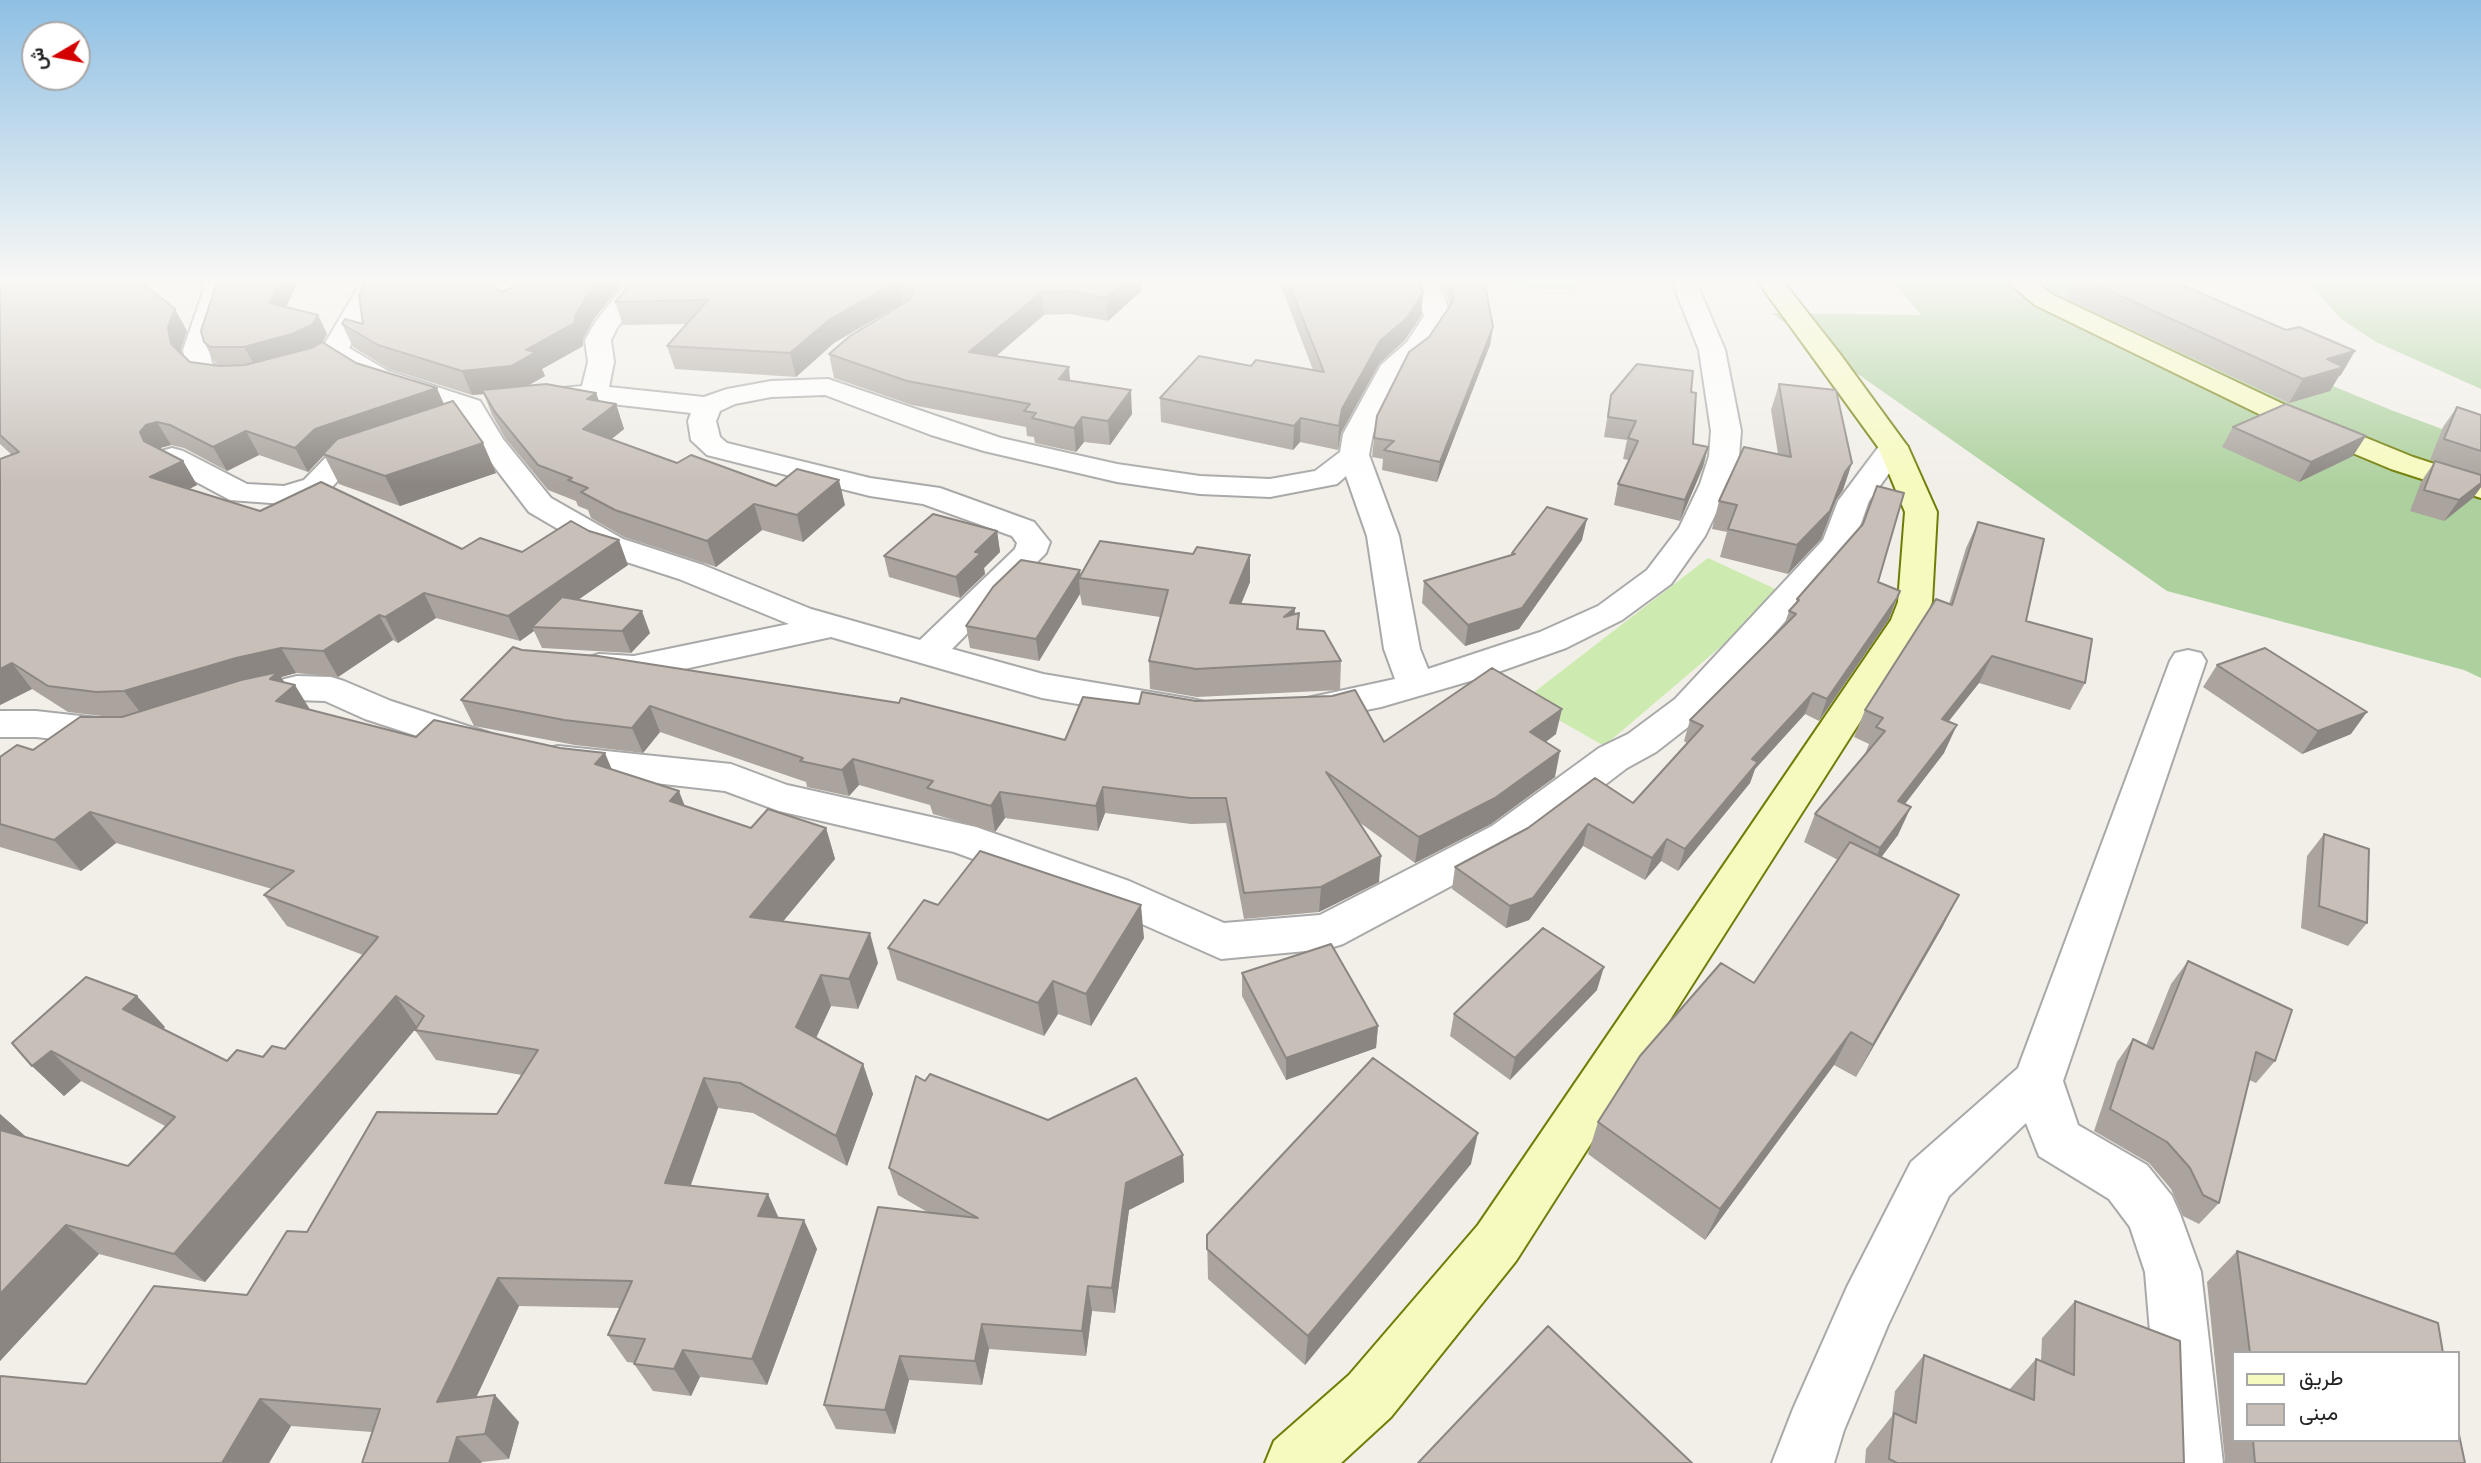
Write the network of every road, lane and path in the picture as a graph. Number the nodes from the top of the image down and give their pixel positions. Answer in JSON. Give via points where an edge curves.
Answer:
{"nodes":[{"id":1,"x":197,"y":347,"type":"edge"},
{"id":2,"x":329,"y":347,"type":"edge"},
{"id":3,"x":599,"y":347,"type":"edge"},
{"id":4,"x":1416,"y":347,"type":"edge"},
{"id":5,"x":1711,"y":347,"type":"edge"},
{"id":6,"x":1821,"y":347,"type":"edge"},
{"id":7,"x":2142,"y":347,"type":"edge"},
{"id":8,"x":835,"y":360,"type":"edge"},
{"id":9,"x":267,"y":374,"type":"edge"},
{"id":10,"x":805,"y":386,"type":"junction"},
{"id":11,"x":594,"y":394,"type":"junction"},
{"id":12,"x":489,"y":406,"type":"junction"},
{"id":13,"x":708,"y":406,"type":"junction"},
{"id":14,"x":1893,"y":447,"type":"junction"},
{"id":15,"x":1354,"y":455,"type":"junction"},
{"id":16,"x":172,"y":457,"type":"edge"},
{"id":17,"x":2481,"y":489,"type":"edge"},
{"id":18,"x":834,"y":626,"type":"junction"},
{"id":19,"x":927,"y":654,"type":"junction"},
{"id":20,"x":2188,"y":661,"type":"dead end"},
{"id":21,"x":572,"y":664,"type":"edge"},
{"id":22,"x":1416,"y":685,"type":"junction"},
{"id":23,"x":215,"y":710,"type":"edge"},
{"id":24,"x":1282,"y":711,"type":"edge"},
{"id":25,"x":1221,"y":712,"type":"edge"},
{"id":26,"x":0,"y":724,"type":"edge"},
{"id":27,"x":155,"y":729,"type":"edge"},
{"id":28,"x":2038,"y":1081,"type":"junction"},
{"id":29,"x":1296,"y":1463,"type":"edge"},
{"id":30,"x":1803,"y":1463,"type":"edge"},
{"id":31,"x":2192,"y":1463,"type":"edge"}],
"edges":[{"from":1,"to":9,"type":"street","via":[[199,366],[213,376]]},
{"from":2,"to":12,"type":"street","via":[[323,356],[378,377]]},
{"from":3,"to":11,"type":"street","via":[[601,362]]},
{"from":4,"to":15,"type":"street","via":[[1394,365],[1358,434]]},
{"from":5,"to":22,"type":"street","via":[[1726,431],[1724,456],[1694,529],[1659,578],[1610,613],[1553,640]]},
{"from":6,"to":14,"type":"street"},
{"from":7,"to":17,"type":"street","via":[[2271,409],[2402,463]]},
{"from":8,"to":10,"type":"street"},
{"from":10,"to":13,"type":"street","via":[[727,397]]},
{"from":10,"to":15,"type":"street","via":[[828,387],[994,445],[1117,473],[1200,485],[1269,488],[1305,483],[1326,478]]},
{"from":11,"to":12,"type":"street"},
{"from":11,"to":13,"type":"street"},
{"from":12,"to":16,"type":"street","via":[[338,461],[315,487],[284,495],[241,493]]},
{"from":12,"to":18,"type":"street","via":[[490,442],[540,505],[611,546]]},
{"from":13,"to":19,"type":"street","via":[[702,421],[706,440],[717,449],[870,486],[929,495],[1023,529],[1034,542],[1030,553]]},
{"from":14,"to":23,"type":"street","via":[[1854,501],[1838,543],[1688,708],[1507,837],[1327,932],[1222,941],[1114,893],[961,838],[779,797],[731,778],[575,762],[466,740],[331,689],[297,688]]},
{"from":14,"to":29,"type":"street","via":[[1921,512],[1915,602],[1908,620],[1497,1243],[1370,1396]]},
{"from":15,"to":22,"type":"street","via":[[1383,537],[1402,649]]},
{"from":18,"to":19,"type":"street"},
{"from":18,"to":21,"type":"street","via":[[634,668]]},
{"from":19,"to":25,"type":"street","via":[[1042,685],[1196,712]]},
{"from":20,"to":28,"type":"street"},
{"from":22,"to":24,"type":"street","via":[[1329,707]]},
{"from":26,"to":27,"type":"street","via":[[115,733]]},
{"from":28,"to":30,"type":"street","via":[[1930,1179],[1867,1307]]},
{"from":28,"to":31,"type":"street","via":[[2057,1140],[2128,1182],[2153,1214],[2173,1272]]}]}
